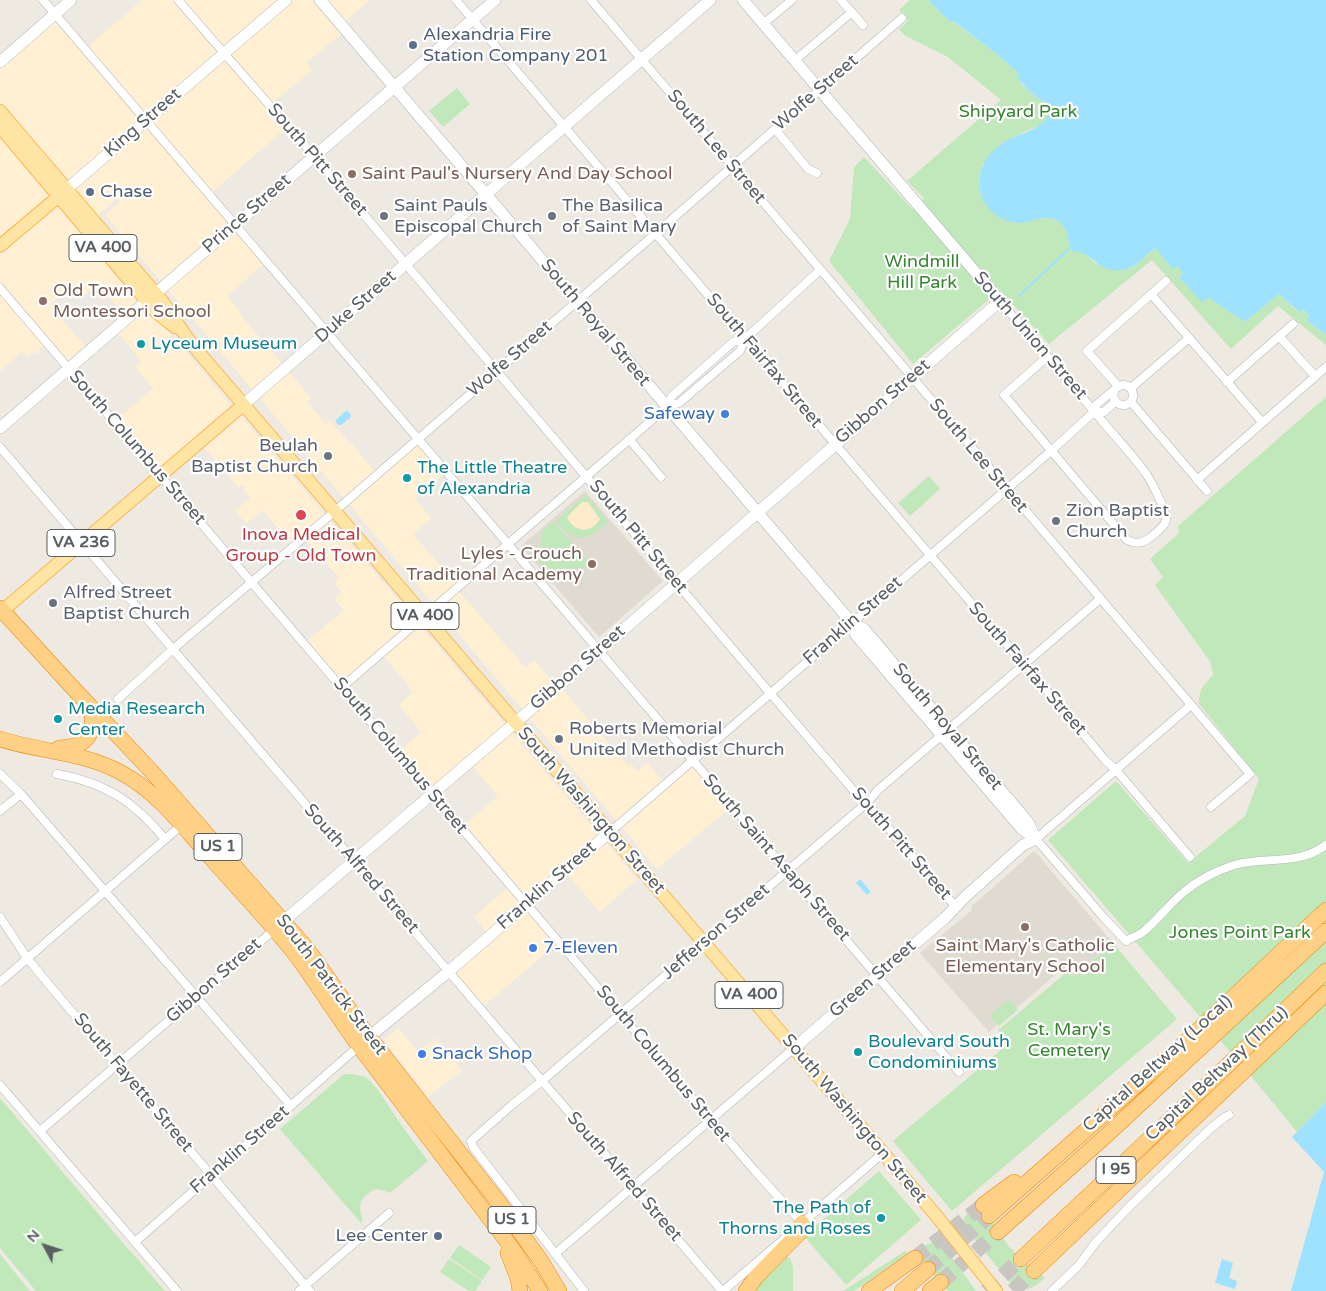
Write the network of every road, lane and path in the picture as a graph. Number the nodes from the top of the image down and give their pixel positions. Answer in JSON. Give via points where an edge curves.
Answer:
{"nodes":[{"id":1,"x":43,"y":0,"type":"edge"},
{"id":2,"x":70,"y":0,"type":"edge"},
{"id":3,"x":178,"y":0,"type":"edge"},
{"id":4,"x":286,"y":0,"type":"edge"},
{"id":5,"x":320,"y":0,"type":"edge"},
{"id":6,"x":456,"y":0,"type":"edge"},
{"id":7,"x":494,"y":0,"type":"edge"},
{"id":8,"x":591,"y":0,"type":"edge"},
{"id":9,"x":710,"y":0,"type":"edge"},
{"id":10,"x":742,"y":0,"type":"edge"},
{"id":11,"x":792,"y":0,"type":"edge"},
{"id":12,"x":841,"y":0,"type":"edge"},
{"id":13,"x":852,"y":12,"type":"junction"},
{"id":14,"x":55,"y":14,"type":"junction"},
{"id":15,"x":902,"y":18,"type":"dead end"},
{"id":16,"x":472,"y":19,"type":"junction"},
{"id":17,"x":764,"y":24,"type":"junction"},
{"id":18,"x":863,"y":25,"type":"dead end"},
{"id":19,"x":224,"y":54,"type":"junction"},
{"id":20,"x":800,"y":56,"type":"dead end"},
{"id":21,"x":641,"y":60,"type":"junction"},
{"id":22,"x":0,"y":62,"type":"edge"},
{"id":23,"x":394,"y":87,"type":"junction"},
{"id":24,"x":819,"y":90,"type":"junction"},
{"id":25,"x":0,"y":111,"type":"edge"},
{"id":26,"x":145,"y":120,"type":"junction"},
{"id":27,"x":0,"y":127,"type":"edge"},
{"id":28,"x":564,"y":127,"type":"junction"},
{"id":29,"x":774,"y":129,"type":"junction"},
{"id":30,"x":314,"y":156,"type":"junction"},
{"id":31,"x":732,"y":166,"type":"junction"},
{"id":32,"x":817,"y":173,"type":"dead end"},
{"id":33,"x":63,"y":192,"type":"junction"},
{"id":34,"x":486,"y":195,"type":"junction"},
{"id":35,"x":235,"y":225,"type":"junction"},
{"id":36,"x":655,"y":234,"type":"junction"},
{"id":37,"x":0,"y":246,"type":"edge"},
{"id":38,"x":406,"y":264,"type":"junction"},
{"id":39,"x":820,"y":270,"type":"junction"},
{"id":40,"x":1166,"y":282,"type":"dead end"},
{"id":41,"x":0,"y":288,"type":"edge"},
{"id":42,"x":1151,"y":294,"type":"junction"},
{"id":43,"x":151,"y":297,"type":"junction"},
{"id":44,"x":577,"y":301,"type":"junction"},
{"id":45,"x":1000,"y":301,"type":"junction"},
{"id":46,"x":1293,"y":324,"type":"dead end"},
{"id":47,"x":327,"y":332,"type":"junction"},
{"id":48,"x":1279,"y":336,"type":"junction"},
{"id":49,"x":1189,"y":338,"type":"junction"},
{"id":50,"x":745,"y":339,"type":"junction"},
{"id":51,"x":1047,"y":357,"type":"junction"},
{"id":52,"x":1326,"y":367,"type":"edge"},
{"id":53,"x":69,"y":368,"type":"junction"},
{"id":54,"x":497,"y":371,"type":"junction"},
{"id":55,"x":1315,"y":376,"type":"junction"},
{"id":56,"x":912,"y":377,"type":"junction"},
{"id":57,"x":1227,"y":382,"type":"junction"},
{"id":58,"x":1116,"y":388,"type":"junction"},
{"id":59,"x":1131,"y":388,"type":"junction"},
{"id":60,"x":1115,"y":402,"type":"junction"},
{"id":61,"x":1131,"y":402,"type":"junction"},
{"id":62,"x":243,"y":404,"type":"junction"},
{"id":63,"x":667,"y":407,"type":"junction"},
{"id":64,"x":1094,"y":412,"type":"junction"},
{"id":65,"x":1262,"y":422,"type":"junction"},
{"id":66,"x":0,"y":428,"type":"edge"},
{"id":67,"x":418,"y":439,"type":"junction"},
{"id":68,"x":629,"y":440,"type":"junction"},
{"id":69,"x":835,"y":444,"type":"junction"},
{"id":70,"x":0,"y":447,"type":"edge"},
{"id":71,"x":1051,"y":451,"type":"junction"},
{"id":72,"x":161,"y":476,"type":"junction"},
{"id":73,"x":661,"y":476,"type":"dead end"},
{"id":74,"x":586,"y":477,"type":"junction"},
{"id":75,"x":1197,"y":480,"type":"junction"},
{"id":76,"x":1007,"y":489,"type":"junction"},
{"id":77,"x":1207,"y":491,"type":"dead end"},
{"id":78,"x":335,"y":512,"type":"junction"},
{"id":79,"x":757,"y":512,"type":"junction"},
{"id":80,"x":82,"y":543,"type":"junction"},
{"id":81,"x":507,"y":544,"type":"junction"},
{"id":82,"x":930,"y":555,"type":"junction"},
{"id":83,"x":251,"y":581,"type":"junction"},
{"id":84,"x":676,"y":583,"type":"junction"},
{"id":85,"x":1100,"y":599,"type":"junction"},
{"id":86,"x":1,"y":611,"type":"edge"},
{"id":87,"x":425,"y":616,"type":"junction"},
{"id":88,"x":852,"y":623,"type":"junction"},
{"id":89,"x":172,"y":650,"type":"junction"},
{"id":90,"x":599,"y":651,"type":"junction"},
{"id":91,"x":1024,"y":665,"type":"junction"},
{"id":92,"x":342,"y":688,"type":"junction"},
{"id":93,"x":770,"y":693,"type":"junction"},
{"id":94,"x":118,"y":699,"type":"dead end"},
{"id":95,"x":1191,"y":705,"type":"junction"},
{"id":96,"x":91,"y":707,"type":"junction"},
{"id":97,"x":515,"y":722,"type":"junction"},
{"id":98,"x":945,"y":732,"type":"junction"},
{"id":99,"x":0,"y":739,"type":"edge"},
{"id":100,"x":43,"y":750,"type":"junction"},
{"id":101,"x":692,"y":760,"type":"junction"},
{"id":102,"x":1116,"y":770,"type":"junction"},
{"id":103,"x":0,"y":774,"type":"edge"},
{"id":104,"x":56,"y":774,"type":"dead end"},
{"id":105,"x":20,"y":794,"type":"junction"},
{"id":106,"x":432,"y":794,"type":"junction"},
{"id":107,"x":867,"y":803,"type":"junction"},
{"id":108,"x":1211,"y":807,"type":"dead end"},
{"id":109,"x":0,"y":812,"type":"edge"},
{"id":110,"x":187,"y":821,"type":"junction"},
{"id":111,"x":610,"y":832,"type":"junction"},
{"id":112,"x":1036,"y":839,"type":"junction"},
{"id":113,"x":165,"y":840,"type":"junction"},
{"id":114,"x":1326,"y":845,"type":"edge"},
{"id":115,"x":1190,"y":857,"type":"dead end"},
{"id":116,"x":354,"y":861,"type":"junction"},
{"id":117,"x":786,"y":872,"type":"junction"},
{"id":118,"x":104,"y":892,"type":"junction"},
{"id":119,"x":526,"y":904,"type":"junction"},
{"id":120,"x":955,"y":906,"type":"junction"},
{"id":121,"x":1326,"y":910,"type":"edge"},
{"id":122,"x":0,"y":918,"type":"edge"},
{"id":123,"x":278,"y":926,"type":"junction"},
{"id":124,"x":1326,"y":931,"type":"edge"},
{"id":125,"x":704,"y":942,"type":"junction"},
{"id":126,"x":27,"y":958,"type":"junction"},
{"id":127,"x":1326,"y":971,"type":"edge"},
{"id":128,"x":448,"y":972,"type":"junction"},
{"id":129,"x":877,"y":976,"type":"junction"},
{"id":130,"x":0,"y":982,"type":"edge"},
{"id":131,"x":1326,"y":993,"type":"edge"},
{"id":132,"x":196,"y":998,"type":"junction"},
{"id":133,"x":620,"y":1013,"type":"junction"},
{"id":134,"x":364,"y":1041,"type":"junction"},
{"id":135,"x":794,"y":1048,"type":"junction"},
{"id":136,"x":1185,"y":1052,"type":"junction"},
{"id":137,"x":117,"y":1065,"type":"junction"},
{"id":138,"x":958,"y":1072,"type":"dead end"},
{"id":139,"x":542,"y":1081,"type":"junction"},
{"id":140,"x":0,"y":1085,"type":"edge"},
{"id":141,"x":290,"y":1106,"type":"junction"},
{"id":142,"x":1230,"y":1115,"type":"dead end"},
{"id":143,"x":711,"y":1120,"type":"junction"},
{"id":144,"x":40,"y":1131,"type":"junction"},
{"id":145,"x":883,"y":1153,"type":"junction"},
{"id":146,"x":212,"y":1176,"type":"junction"},
{"id":147,"x":633,"y":1187,"type":"junction"},
{"id":148,"x":986,"y":1211,"type":"tunnel mouth"},
{"id":149,"x":389,"y":1213,"type":"dead end"},
{"id":150,"x":802,"y":1223,"type":"junction"},
{"id":151,"x":496,"y":1227,"type":"junction"},
{"id":152,"x":998,"y":1232,"type":"tunnel mouth"},
{"id":153,"x":135,"y":1242,"type":"junction"},
{"id":154,"x":555,"y":1254,"type":"junction"},
{"id":155,"x":915,"y":1258,"type":"tunnel mouth"},
{"id":156,"x":1020,"y":1259,"type":"tunnel mouth"},
{"id":157,"x":928,"y":1269,"type":"tunnel mouth"},
{"id":158,"x":1034,"y":1271,"type":"tunnel mouth"},
{"id":159,"x":305,"y":1289,"type":"edge"},
{"id":160,"x":176,"y":1291,"type":"edge"},
{"id":161,"x":520,"y":1291,"type":"edge"},
{"id":162,"x":540,"y":1291,"type":"edge"},
{"id":163,"x":559,"y":1291,"type":"edge"},
{"id":164,"x":584,"y":1291,"type":"edge"},
{"id":165,"x":722,"y":1291,"type":"edge"},
{"id":166,"x":746,"y":1291,"type":"edge"},
{"id":167,"x":869,"y":1291,"type":"edge"},
{"id":168,"x":902,"y":1291,"type":"edge"},
{"id":169,"x":996,"y":1291,"type":"edge"},
{"id":170,"x":1052,"y":1291,"type":"edge"}],
"edges":[{"from":1,"to":14,"type":"street","name":"South Saint Asaph Street"},
{"from":2,"to":14,"type":"street"},
{"from":3,"to":19,"type":"street","name":"South Pitt Street"},
{"from":4,"to":19,"type":"street","name":"King Street"},
{"from":5,"to":23,"type":"street","name":"South Royal Street"},
{"from":6,"to":16,"type":"street","name":"South Fairfax Street"},
{"from":7,"to":16,"type":"street","name":"Prince Street"},
{"from":8,"to":21,"type":"street","name":"South Lee Street"},
{"from":9,"to":21,"type":"street","name":"Duke Street"},
{"from":10,"to":17,"type":"street","name":"South Union Street"},
{"from":11,"to":17,"type":"street"},
{"from":12,"to":13,"type":"street"},
{"from":13,"to":18,"type":"street"},
{"from":13,"to":20,"type":"street","via":[[812,41]]},
{"from":14,"to":22,"type":"street"},
{"from":14,"to":26,"type":"street","name":"South Saint Asaph Street"},
{"from":15,"to":24,"type":"street","name":"Wolfe Street"},
{"from":16,"to":23,"type":"street","name":"Prince Street"},
{"from":16,"to":28,"type":"street","name":"South Fairfax Street"},
{"from":17,"to":24,"type":"street","name":"South Union Street"},
{"from":19,"to":26,"type":"street","name":"King Street"},
{"from":19,"to":30,"type":"street","name":"South Pitt Street"},
{"from":21,"to":28,"type":"street","name":"Duke Street"},
{"from":21,"to":31,"type":"street","name":"South Lee Street"},
{"from":23,"to":30,"type":"street","name":"Prince Street"},
{"from":23,"to":34,"type":"street","name":"South Royal Street"},
{"from":24,"to":29,"type":"street","name":"Wolfe Street"},
{"from":24,"to":45,"type":"street","name":"South Union Street"},
{"from":25,"to":33,"type":"main road","number":"VA 400"},
{"from":26,"to":33,"type":"street","name":"King Street"},
{"from":26,"to":35,"type":"street","name":"South Saint Asaph Street"},
{"from":27,"to":33,"type":"main road","number":"VA 400"},
{"from":28,"to":34,"type":"street","name":"Duke Street"},
{"from":28,"to":36,"type":"street","name":"South Fairfax Street"},
{"from":29,"to":31,"type":"street","name":"Wolfe Street"},
{"from":29,"to":32,"type":"street","via":[[808,169]]},
{"from":30,"to":35,"type":"street","name":"Prince Street"},
{"from":30,"to":38,"type":"street","name":"South Pitt Street"},
{"from":31,"to":36,"type":"street","name":"Wolfe Street"},
{"from":31,"to":39,"type":"street","name":"South Lee Street"},
{"from":33,"to":37,"type":"main road","name":"King Street"},
{"from":33,"to":43,"type":"main road","name":"South Washington Street","number":"VA 400"},
{"from":34,"to":38,"type":"street","name":"Duke Street"},
{"from":34,"to":44,"type":"street","name":"South Royal Street"},
{"from":35,"to":43,"type":"street","name":"Prince Street"},
{"from":35,"to":47,"type":"street","name":"South Saint Asaph Street"},
{"from":36,"to":44,"type":"street","name":"Wolfe Street"},
{"from":36,"to":50,"type":"street","name":"South Fairfax Street"},
{"from":38,"to":47,"type":"street","name":"Duke Street"},
{"from":38,"to":54,"type":"street","name":"South Pitt Street"},
{"from":39,"to":50,"type":"street"},
{"from":39,"to":56,"type":"street","name":"South Lee Street"},
{"from":40,"to":42,"type":"street"},
{"from":41,"to":53,"type":"street","name":"South Columbus Street"},
{"from":42,"to":49,"type":"street"},
{"from":42,"to":58,"type":"street","via":[[1087,351]]},
{"from":43,"to":53,"type":"street","name":"Prince Street"},
{"from":43,"to":62,"type":"main road","name":"South Washington Street","number":"VA 400","via":[[156,312],[183,334]]},
{"from":44,"to":54,"type":"street","name":"Wolfe Street"},
{"from":44,"to":63,"type":"street","name":"South Royal Street"},
{"from":45,"to":51,"type":"street","name":"South Union Street"},
{"from":45,"to":56,"type":"street","name":"Gibbon Street"},
{"from":46,"to":48,"type":"street"},
{"from":47,"to":62,"type":"street","name":"Duke Street"},
{"from":47,"to":67,"type":"street","name":"South Saint Asaph Street"},
{"from":48,"to":55,"type":"street"},
{"from":48,"to":57,"type":"street"},
{"from":49,"to":57,"type":"street"},
{"from":49,"to":59,"type":"street"},
{"from":50,"to":63,"type":"street","via":[[740,351],[679,403]]},
{"from":50,"to":69,"type":"street","name":"South Fairfax Street"},
{"from":51,"to":64,"type":"street","name":"South Union Street"},
{"from":51,"to":71,"type":"street","via":[[1004,395]]},
{"from":52,"to":55,"type":"street"},
{"from":53,"to":66,"type":"street","name":"Prince Street"},
{"from":53,"to":72,"type":"street","name":"South Columbus Street"},
{"from":54,"to":67,"type":"street","name":"Wolfe Street"},
{"from":54,"to":74,"type":"street","name":"South Pitt Street"},
{"from":55,"to":65,"type":"street"},
{"from":56,"to":69,"type":"street","name":"Gibbon Street"},
{"from":56,"to":76,"type":"street","name":"South Lee Street"},
{"from":57,"to":65,"type":"street"},
{"from":58,"to":59,"type":"street","via":[[1124,385]]},
{"from":58,"to":60,"type":"street"},
{"from":58,"to":64,"type":"street","name":"Franklin Street","via":[[1096,405]]},
{"from":59,"to":61,"type":"street","via":[[1134,396]]},
{"from":60,"to":61,"type":"street","via":[[1122,406]]},
{"from":60,"to":64,"type":"street","name":"Franklin Street","via":[[1104,412]]},
{"from":61,"to":75,"type":"street"},
{"from":62,"to":72,"type":"main road","name":"Duke Street","number":"VA 236"},
{"from":62,"to":78,"type":"main road","name":"South Washington Street","number":"VA 400"},
{"from":63,"to":68,"type":"street"},
{"from":63,"to":79,"type":"street","name":"South Royal Street"},
{"from":64,"to":71,"type":"street","name":"Franklin Street"},
{"from":64,"to":71,"type":"street","name":"South Union Street","via":[[1147,476],[1160,501],[1166,523],[1145,542],[1127,540]]},
{"from":65,"to":75,"type":"street"},
{"from":67,"to":78,"type":"street","name":"Wolfe Street"},
{"from":67,"to":81,"type":"street","name":"South Saint Asaph Street"},
{"from":68,"to":73,"type":"street"},
{"from":68,"to":74,"type":"street"},
{"from":69,"to":79,"type":"street","name":"Gibbon Street"},
{"from":69,"to":82,"type":"street","name":"South Fairfax Street"},
{"from":70,"to":80,"type":"street","name":"South Alfred Street"},
{"from":71,"to":76,"type":"street","name":"Franklin Street"},
{"from":72,"to":80,"type":"main road","name":"Duke Street","number":"VA 236"},
{"from":72,"to":83,"type":"street","name":"South Columbus Street"},
{"from":74,"to":81,"type":"street"},
{"from":74,"to":84,"type":"street","name":"South Pitt Street"},
{"from":75,"to":77,"type":"street"},
{"from":76,"to":82,"type":"street","name":"Franklin Street"},
{"from":76,"to":85,"type":"street","name":"South Lee Street"},
{"from":78,"to":83,"type":"street","name":"Wolfe Street"},
{"from":78,"to":87,"type":"main road","name":"South Washington Street","number":"VA 400"},
{"from":79,"to":84,"type":"street","name":"Gibbon Street"},
{"from":79,"to":88,"type":"street","name":"South Royal Street"},
{"from":80,"to":86,"type":"main road","name":"Duke Street","number":"VA 236"},
{"from":80,"to":89,"type":"street","name":"South Alfred Street"},
{"from":81,"to":87,"type":"street"},
{"from":81,"to":90,"type":"street","name":"South Saint Asaph Street"},
{"from":82,"to":88,"type":"street","name":"Franklin Street"},
{"from":82,"to":91,"type":"street","name":"South Fairfax Street"},
{"from":83,"to":89,"type":"street","name":"Wolfe Street"},
{"from":83,"to":92,"type":"street","name":"South Columbus Street"},
{"from":84,"to":90,"type":"street","name":"Gibbon Street"},
{"from":84,"to":93,"type":"street","name":"South Pitt Street"},
{"from":85,"to":91,"type":"street","name":"Jefferson Street"},
{"from":85,"to":95,"type":"street","name":"South Lee Street"},
{"from":86,"to":96,"type":"highway","name":"South Patrick Street","number":"US 1"},
{"from":87,"to":92,"type":"street"},
{"from":87,"to":97,"type":"main road","name":"South Washington Street","number":"VA 400"},
{"from":88,"to":93,"type":"street","name":"Franklin Street"},
{"from":88,"to":98,"type":"street","name":"South Royal Street","via":[[856,635]]},
{"from":89,"to":94,"type":"street","name":"Wolfe Street"},
{"from":89,"to":116,"type":"street","name":"South Alfred Street"},
{"from":90,"to":97,"type":"street","name":"Gibbon Street"},
{"from":90,"to":101,"type":"street","name":"South Saint Asaph Street"},
{"from":91,"to":98,"type":"street","name":"Jefferson Street"},
{"from":91,"to":102,"type":"street","name":"South Fairfax Street"},
{"from":92,"to":106,"type":"street","name":"South Columbus Street"},
{"from":93,"to":101,"type":"street","name":"Franklin Street"},
{"from":93,"to":107,"type":"street","name":"South Pitt Street"},
{"from":95,"to":102,"type":"street","name":"Green Street"},
{"from":95,"to":108,"type":"street","name":"South Lee Street","via":[[1250,774]]},
{"from":96,"to":100,"type":"highway","via":[[93,724],[84,742],[70,748]]},
{"from":96,"to":110,"type":"highway","name":"South Patrick Street","number":"US 1","via":[[153,773]]},
{"from":97,"to":106,"type":"street","name":"Gibbon Street"},
{"from":97,"to":111,"type":"main road","name":"South Washington Street","number":"VA 400"},
{"from":98,"to":107,"type":"street","name":"Jefferson Street"},
{"from":98,"to":112,"type":"street","name":"South Royal Street","via":[[1021,828]]},
{"from":99,"to":100,"type":"highway","name":"South Patrick Street","number":"US 1"},
{"from":100,"to":110,"type":"highway","name":"South Patrick Street","number":"US 1","via":[[92,760],[121,773],[150,792],[172,814]]},
{"from":101,"to":111,"type":"street","name":"Franklin Street"},
{"from":101,"to":117,"type":"street","name":"South Saint Asaph Street"},
{"from":102,"to":112,"type":"street","name":"Green Street"},
{"from":102,"to":115,"type":"street","name":"South Fairfax Street"},
{"from":103,"to":105,"type":"street"},
{"from":104,"to":113,"type":"street","via":[[87,780],[120,797],[138,810]]},
{"from":105,"to":109,"type":"street"},
{"from":105,"to":118,"type":"street"},
{"from":106,"to":116,"type":"street","name":"Gibbon Street"},
{"from":106,"to":119,"type":"street","name":"South Columbus Street"},
{"from":107,"to":117,"type":"street","name":"Jefferson Street"},
{"from":107,"to":120,"type":"street","name":"South Pitt Street"},
{"from":110,"to":113,"type":"street"},
{"from":110,"to":123,"type":"highway","name":"South Patrick Street","number":"US 1"},
{"from":111,"to":119,"type":"street","name":"Franklin Street"},
{"from":111,"to":125,"type":"main road","name":"South Washington Street","number":"VA 400"},
{"from":112,"to":114,"type":"street","name":"South Royal Street","via":[[1126,941],[1141,933],[1184,892],[1212,874],[1250,862],[1299,858]]},
{"from":112,"to":120,"type":"street","name":"Green Street","via":[[1023,846]]},
{"from":113,"to":118,"type":"street"},
{"from":116,"to":123,"type":"street","name":"Gibbon Street"},
{"from":116,"to":128,"type":"street","name":"South Alfred Street"},
{"from":117,"to":125,"type":"street","name":"Jefferson Street"},
{"from":117,"to":129,"type":"street","name":"South Saint Asaph Street"},
{"from":118,"to":126,"type":"street"},
{"from":118,"to":132,"type":"street"},
{"from":119,"to":128,"type":"street","name":"Franklin Street"},
{"from":119,"to":133,"type":"street","name":"South Columbus Street"},
{"from":120,"to":129,"type":"street","name":"Green Street"},
{"from":121,"to":136,"type":"highway","name":"Capital Beltway (Local)","number":"I 95"},
{"from":122,"to":126,"type":"street","name":"South Fayette Street"},
{"from":123,"to":132,"type":"street","name":"Gibbon Street"},
{"from":123,"to":134,"type":"highway","name":"South Patrick Street","number":"US 1","via":[[338,1017]]},
{"from":124,"to":136,"type":"highway","name":"Capital Beltway (Thru)","number":"I 95"},
{"from":125,"to":133,"type":"street","name":"Jefferson Street"},
{"from":125,"to":135,"type":"main road","name":"South Washington Street","number":"VA 400"},
{"from":126,"to":130,"type":"street"},
{"from":126,"to":137,"type":"street","name":"South Fayette Street"},
{"from":127,"to":156,"type":"highway","name":"Capital Beltway (Thru)","number":"I 95"},
{"from":128,"to":134,"type":"street","name":"Franklin Street"},
{"from":128,"to":139,"type":"street","name":"South Alfred Street"},
{"from":129,"to":135,"type":"street","name":"Green Street"},
{"from":129,"to":138,"type":"street","name":"South Saint Asaph Street"},
{"from":131,"to":158,"type":"highway","number":"I 95"},
{"from":132,"to":137,"type":"street","name":"Gibbon Street"},
{"from":132,"to":141,"type":"street"},
{"from":133,"to":139,"type":"street","name":"Jefferson Street"},
{"from":133,"to":143,"type":"street","name":"South Columbus Street"},
{"from":134,"to":141,"type":"street","name":"Franklin Street"},
{"from":134,"to":151,"type":"highway","name":"South Patrick Street","number":"US 1"},
{"from":134,"to":163,"type":"highway","name":"South Patrick Street","number":"US 1","via":[[500,1204]]},
{"from":135,"to":143,"type":"street","name":"Green Street"},
{"from":135,"to":145,"type":"main road","name":"South Washington Street","number":"VA 400"},
{"from":136,"to":148,"type":"highway","name":"Capital Beltway (Local)","number":"I 95"},
{"from":136,"to":152,"type":"highway","name":"Capital Beltway (Thru)","number":"I 95","via":[[1109,1133]]},
{"from":137,"to":144,"type":"street","name":"Gibbon Street"},
{"from":137,"to":146,"type":"street","name":"South Fayette Street"},
{"from":139,"to":147,"type":"street","name":"South Alfred Street"},
{"from":139,"to":154,"type":"street","name":"Jefferson Street","via":[[471,1141],[473,1148]]},
{"from":140,"to":144,"type":"street"},
{"from":141,"to":146,"type":"street","name":"Franklin Street"},
{"from":142,"to":170,"type":"street","via":[[1211,1128],[1129,1207],[1096,1242],[1080,1265]]},
{"from":143,"to":147,"type":"street","name":"Green Street"},
{"from":143,"to":150,"type":"street","name":"South Columbus Street"},
{"from":144,"to":153,"type":"street"},
{"from":145,"to":150,"type":"street"},
{"from":145,"to":169,"type":"main road","name":"South Washington Street","number":"VA 400"},
{"from":146,"to":153,"type":"street","name":"Franklin Street"},
{"from":146,"to":159,"type":"street","name":"South Fayette Street"},
{"from":147,"to":154,"type":"street","name":"Green Street"},
{"from":147,"to":165,"type":"street","name":"South Alfred Street"},
{"from":149,"to":159,"type":"street"},
{"from":150,"to":165,"type":"street"},
{"from":150,"to":166,"type":"highway","via":[[803,1229]]},
{"from":151,"to":161,"type":"highway","via":[[511,1259]]},
{"from":151,"to":162,"type":"highway","name":"South Patrick Street","number":"US 1"},
{"from":153,"to":160,"type":"street"},
{"from":154,"to":164,"type":"street"},
{"from":155,"to":167,"type":"highway"},
{"from":157,"to":168,"type":"highway"}]}
